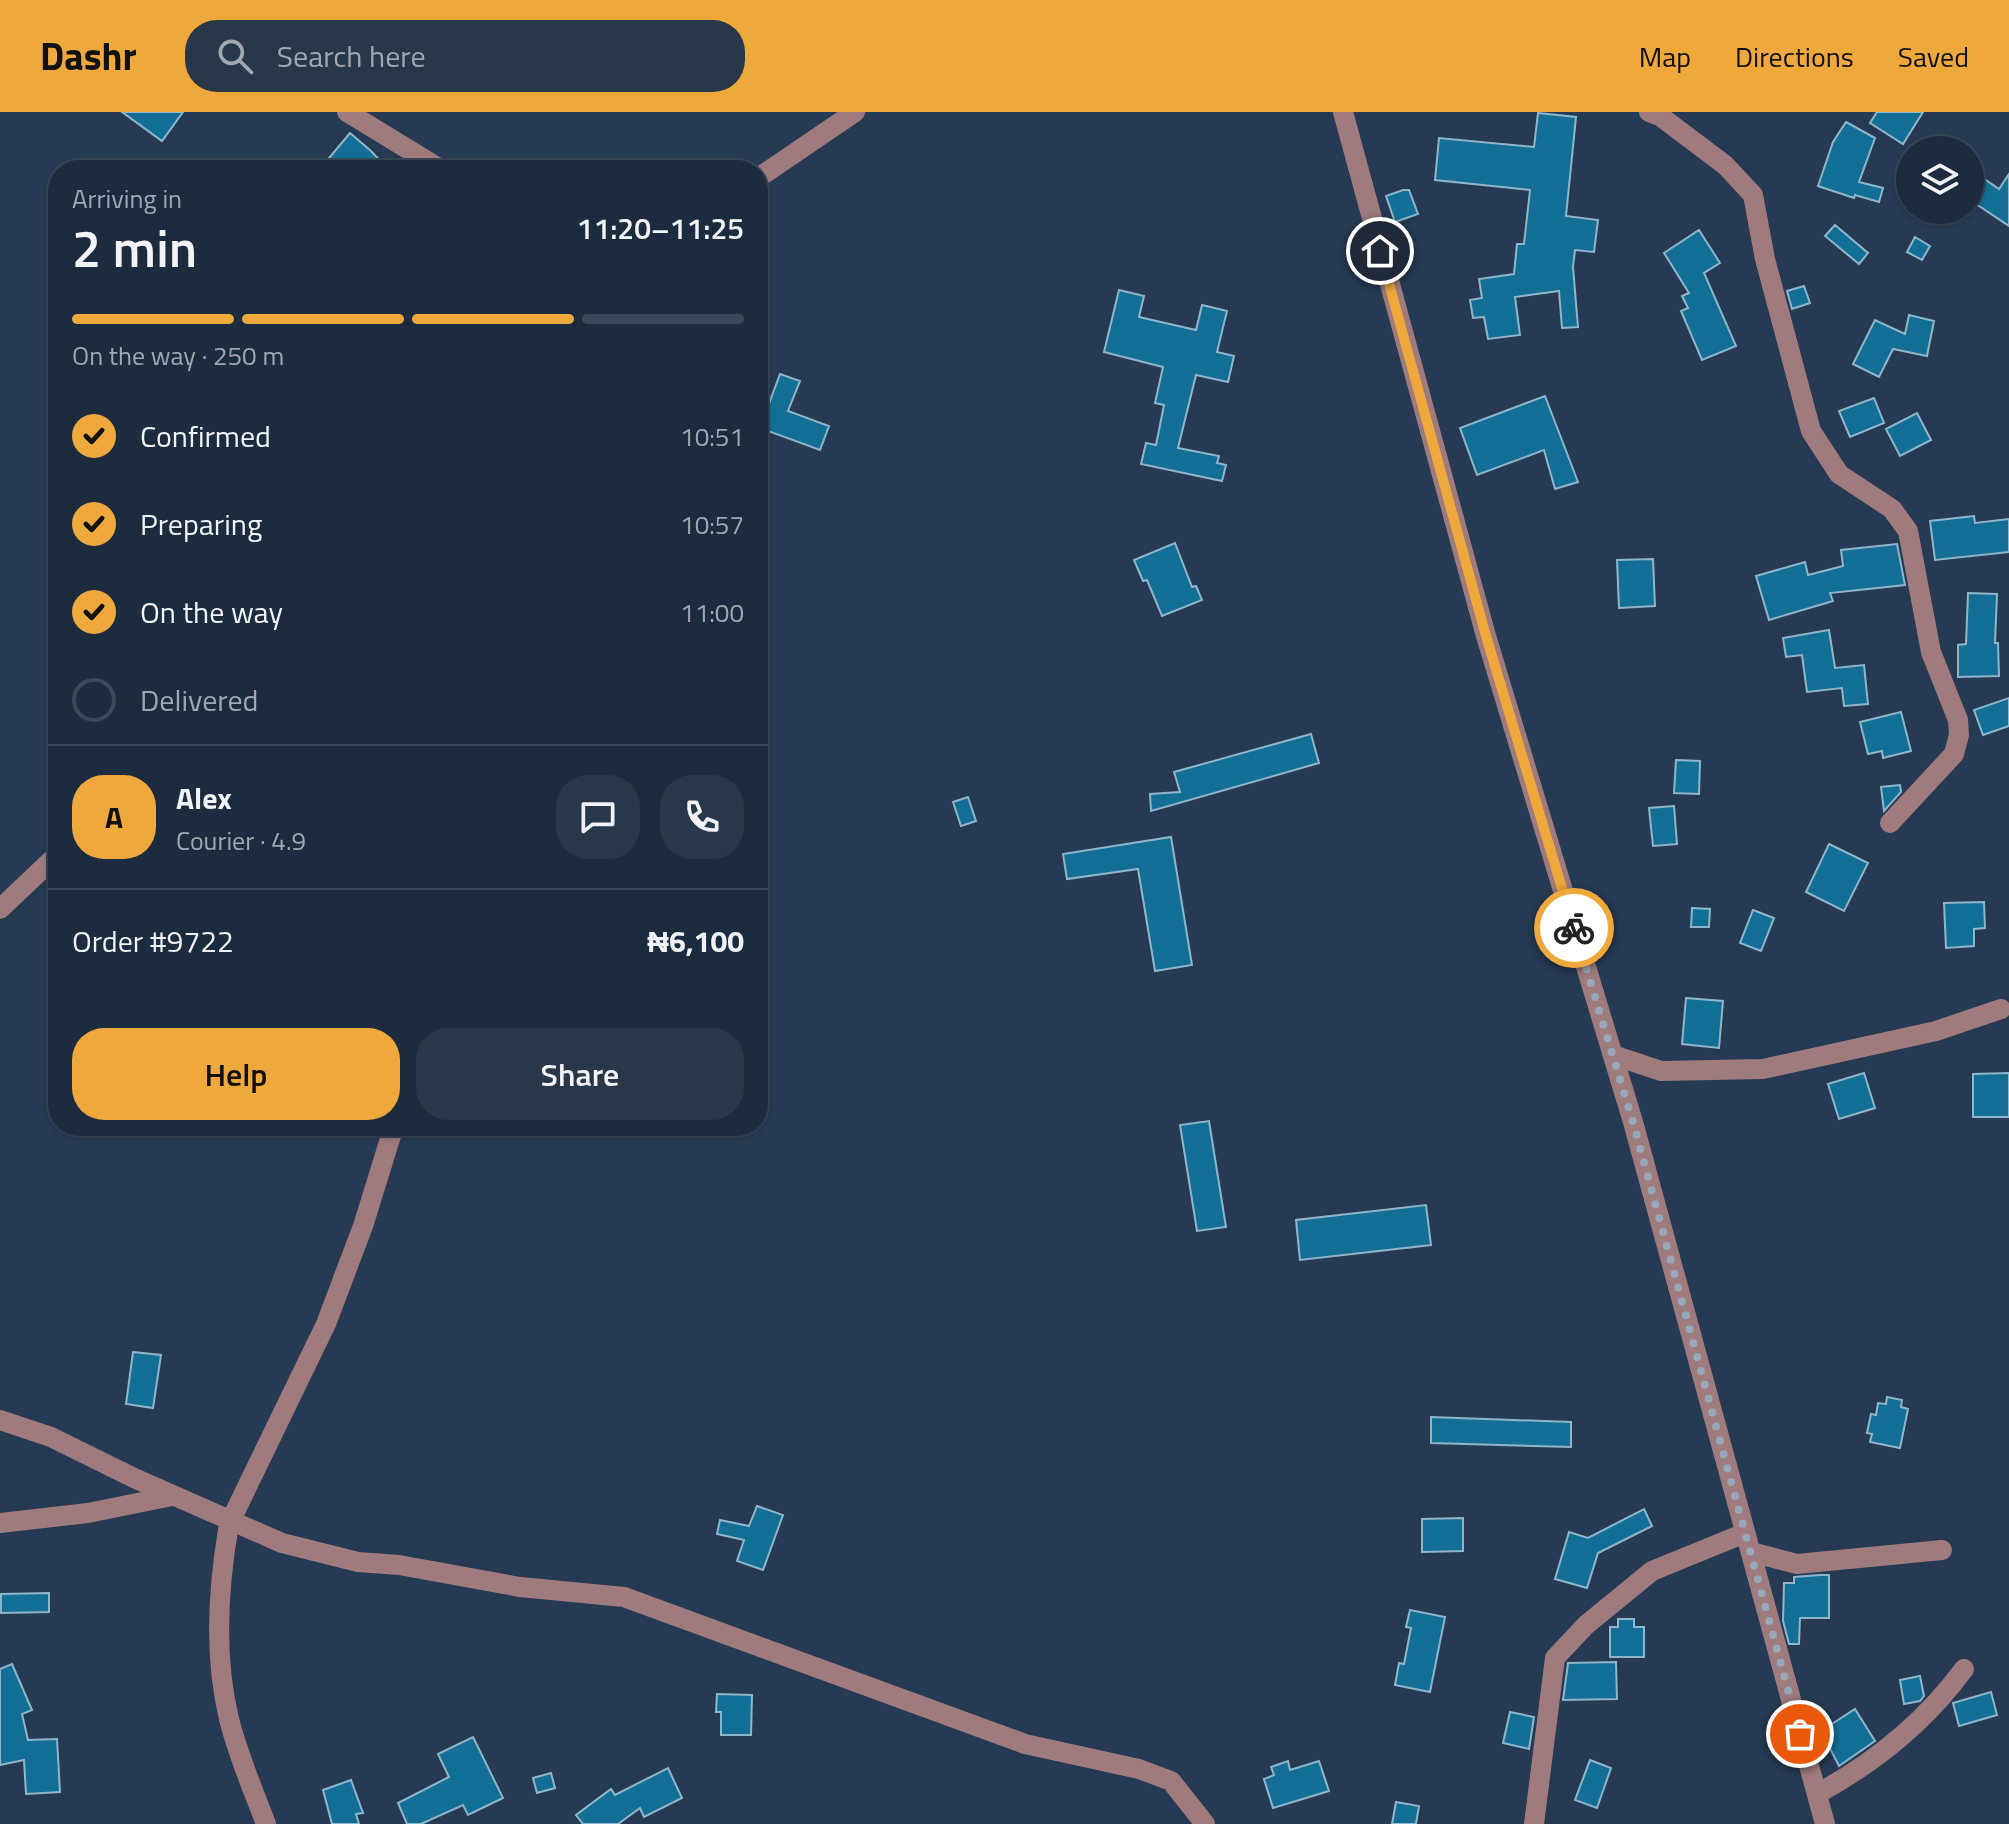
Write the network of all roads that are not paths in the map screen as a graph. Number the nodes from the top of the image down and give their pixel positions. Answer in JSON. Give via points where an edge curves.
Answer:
{"nodes":[{"id":1,"x":347,"y":112,"type":"edge"},
{"id":2,"x":855,"y":112,"type":"edge"},
{"id":3,"x":1343,"y":112,"type":"edge"},
{"id":4,"x":1649,"y":112,"type":"edge"},
{"id":5,"x":426,"y":160,"type":"edge"},
{"id":6,"x":768,"y":171,"type":"edge"},
{"id":7,"x":1890,"y":823,"type":"dead end"},
{"id":8,"x":48,"y":863,"type":"edge"},
{"id":9,"x":0,"y":909,"type":"edge"},
{"id":10,"x":2001,"y":1009,"type":"dead end"},
{"id":11,"x":1613,"y":1055,"type":"junction"},
{"id":12,"x":391,"y":1136,"type":"edge"},
{"id":13,"x":0,"y":1420,"type":"edge"},
{"id":14,"x":172,"y":1496,"type":"junction"},
{"id":15,"x":231,"y":1519,"type":"junction"},
{"id":16,"x":0,"y":1523,"type":"edge"},
{"id":17,"x":1748,"y":1542,"type":"junction"},
{"id":18,"x":1942,"y":1550,"type":"dead end"},
{"id":19,"x":1964,"y":1669,"type":"dead end"},
{"id":20,"x":1817,"y":1794,"type":"junction"},
{"id":21,"x":266,"y":1824,"type":"edge"},
{"id":22,"x":1205,"y":1824,"type":"edge"},
{"id":23,"x":1534,"y":1824,"type":"edge"},
{"id":24,"x":1825,"y":1824,"type":"edge"}],
"edges":[{"from":1,"to":5,"type":"street"},
{"from":2,"to":6,"type":"street"},
{"from":3,"to":11,"type":"street","via":[[1486,636]]},
{"from":4,"to":7,"type":"street","via":[[1725,165],[1753,195],[1811,431],[1839,474],[1892,509],[1908,531],[1931,652],[1959,735],[1954,754]]},
{"from":8,"to":9,"type":"street"},
{"from":10,"to":11,"type":"street","via":[[1936,1031],[1763,1069],[1661,1071]]},
{"from":11,"to":17,"type":"street"},
{"from":12,"to":15,"type":"street","via":[[326,1324]]},
{"from":13,"to":14,"type":"street","via":[[51,1437]]},
{"from":14,"to":15,"type":"street"},
{"from":14,"to":16,"type":"street"},
{"from":15,"to":21,"type":"street","via":[[219,1641],[229,1719]]},
{"from":15,"to":22,"type":"street","via":[[282,1543],[358,1562],[624,1597],[1025,1744],[1171,1781]]},
{"from":17,"to":18,"type":"street","via":[[1797,1564]]},
{"from":17,"to":20,"type":"street"},
{"from":17,"to":23,"type":"street","via":[[1652,1571],[1555,1658]]},
{"from":19,"to":20,"type":"street","via":[[1906,1734]]},
{"from":20,"to":24,"type":"street"}]}
